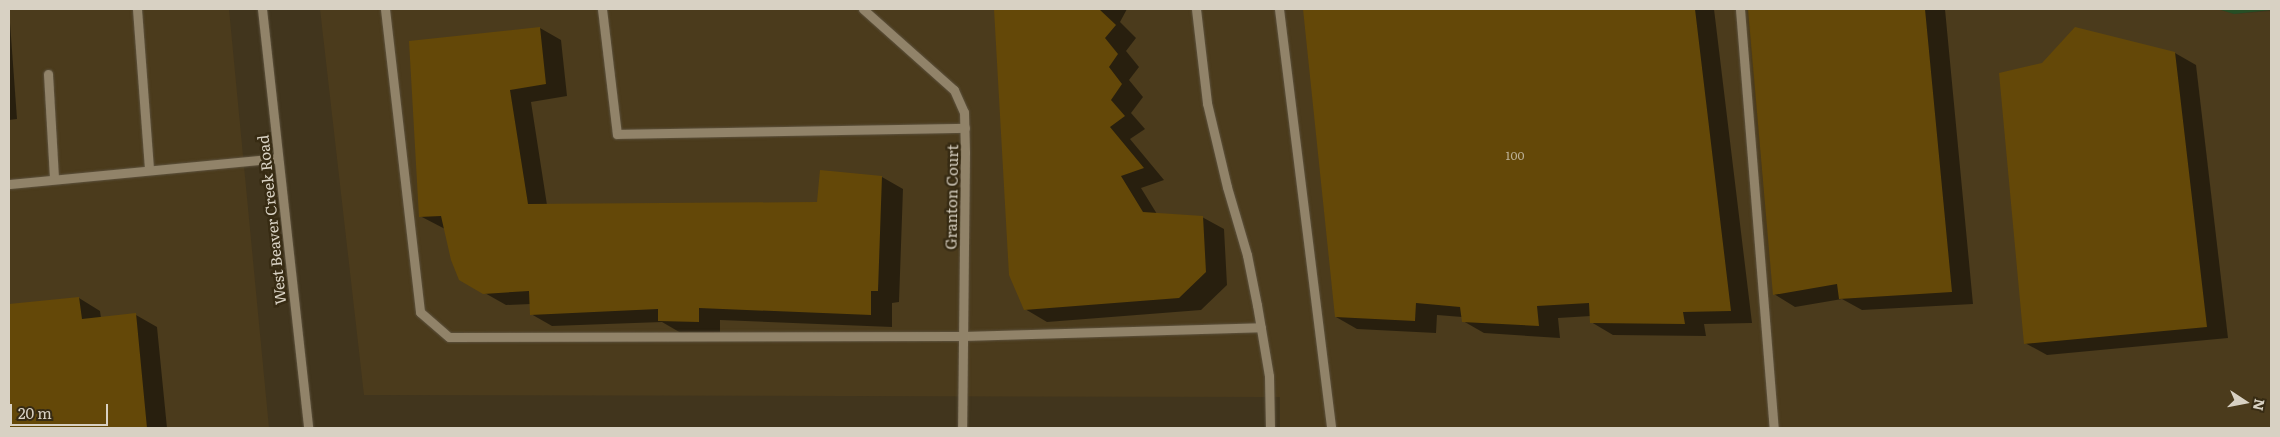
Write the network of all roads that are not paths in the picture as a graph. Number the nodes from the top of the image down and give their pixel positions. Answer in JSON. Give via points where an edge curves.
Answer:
{"nodes":[{"id":1,"x":137,"y":9,"type":"edge"},
{"id":2,"x":262,"y":9,"type":"edge"},
{"id":3,"x":385,"y":9,"type":"edge"},
{"id":4,"x":602,"y":9,"type":"edge"},
{"id":5,"x":863,"y":9,"type":"edge"},
{"id":6,"x":1196,"y":9,"type":"edge"},
{"id":7,"x":1279,"y":9,"type":"edge"},
{"id":8,"x":1740,"y":9,"type":"edge"},
{"id":9,"x":48,"y":74,"type":"dead end"},
{"id":10,"x":965,"y":128,"type":"junction"},
{"id":11,"x":278,"y":158,"type":"junction"},
{"id":12,"x":149,"y":170,"type":"junction"},
{"id":13,"x":54,"y":179,"type":"junction"},
{"id":14,"x":9,"y":184,"type":"edge"},
{"id":15,"x":1261,"y":327,"type":"junction"},
{"id":16,"x":963,"y":336,"type":"junction"},
{"id":17,"x":308,"y":428,"type":"edge"},
{"id":18,"x":962,"y":428,"type":"edge"},
{"id":19,"x":1270,"y":428,"type":"edge"},
{"id":20,"x":1331,"y":428,"type":"edge"},
{"id":21,"x":1774,"y":428,"type":"edge"}],
"edges":[{"from":1,"to":12,"type":"street"},
{"from":2,"to":11,"type":"street","name":"West Beaver Creek Road"},
{"from":3,"to":16,"type":"street","via":[[420,312],[449,337]]},
{"from":4,"to":10,"type":"street","via":[[618,134]]},
{"from":5,"to":10,"type":"street","name":"Granton Court","via":[[954,90],[964,112]]},
{"from":6,"to":15,"type":"street","via":[[1207,103]]},
{"from":7,"to":20,"type":"street"},
{"from":8,"to":21,"type":"street"},
{"from":9,"to":13,"type":"street"},
{"from":10,"to":16,"type":"street","name":"Granton Court"},
{"from":11,"to":12,"type":"street"},
{"from":11,"to":17,"type":"street","name":"West Beaver Creek Road"},
{"from":12,"to":13,"type":"street"},
{"from":13,"to":14,"type":"street"},
{"from":15,"to":16,"type":"street"},
{"from":15,"to":19,"type":"street","via":[[1269,376]]},
{"from":16,"to":18,"type":"street","name":"Granton Court"}]}
